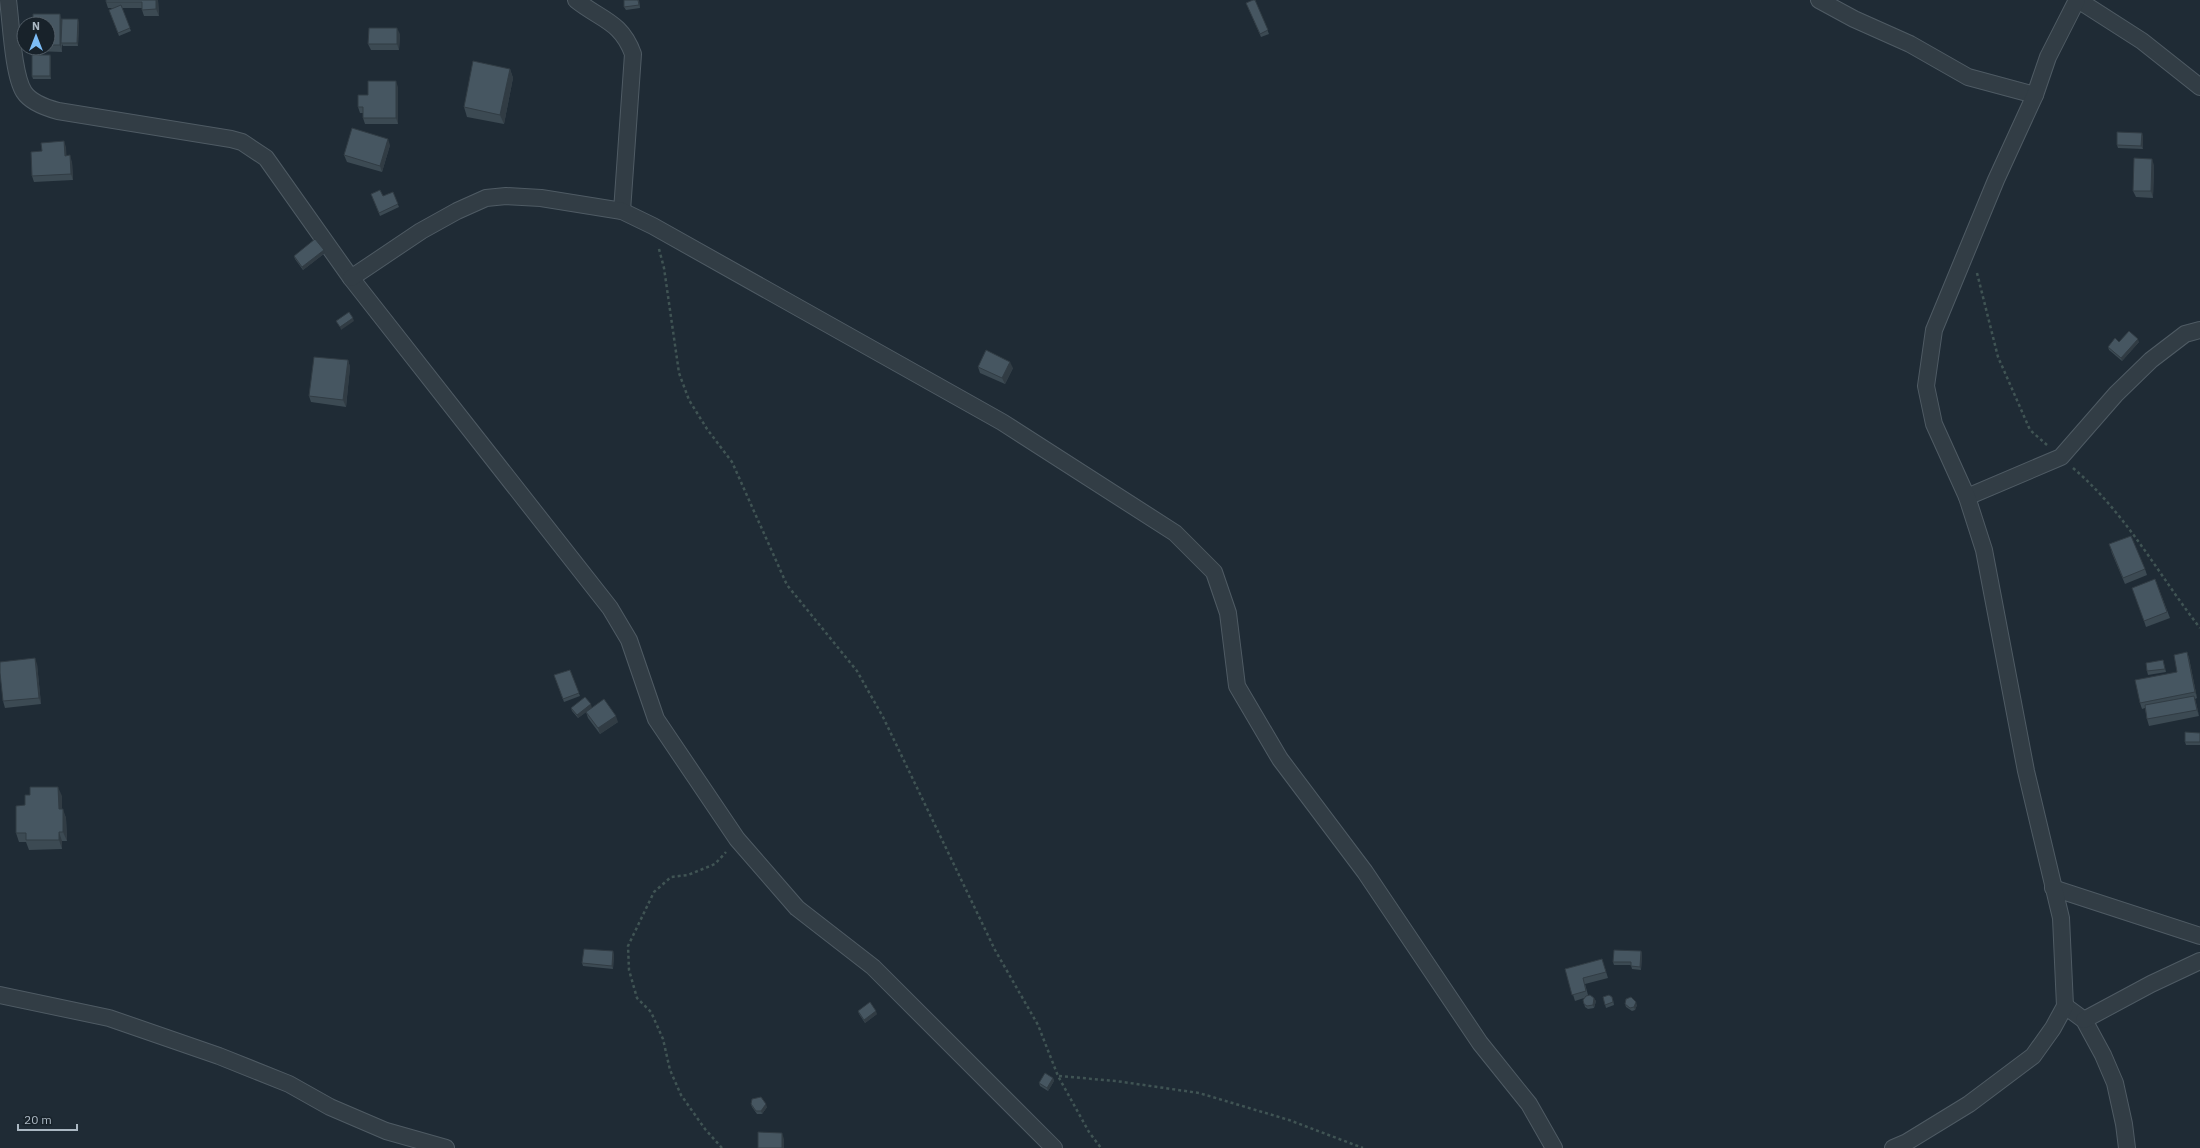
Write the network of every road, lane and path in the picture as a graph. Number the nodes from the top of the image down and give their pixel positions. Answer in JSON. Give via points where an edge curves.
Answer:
{"nodes":[{"id":1,"x":8,"y":0,"type":"edge"},
{"id":2,"x":576,"y":0,"type":"edge"},
{"id":3,"x":1819,"y":0,"type":"edge"},
{"id":4,"x":2077,"y":0,"type":"edge"},
{"id":5,"x":2200,"y":87,"type":"edge"},
{"id":6,"x":2035,"y":95,"type":"junction"},
{"id":7,"x":622,"y":211,"type":"junction"},
{"id":8,"x":653,"y":226,"type":"junction"},
{"id":9,"x":351,"y":278,"type":"junction"},
{"id":10,"x":2200,"y":330,"type":"edge"},
{"id":11,"x":1968,"y":497,"type":"junction"},
{"id":12,"x":737,"y":839,"type":"junction"},
{"id":13,"x":2053,"y":888,"type":"junction"},
{"id":14,"x":2200,"y":936,"type":"edge"},
{"id":15,"x":2200,"y":962,"type":"edge"},
{"id":16,"x":0,"y":995,"type":"edge"},
{"id":17,"x":2064,"y":1006,"type":"junction"},
{"id":18,"x":2084,"y":1020,"type":"junction"},
{"id":19,"x":1058,"y":1076,"type":"junction"},
{"id":20,"x":446,"y":1148,"type":"edge"},
{"id":21,"x":722,"y":1148,"type":"edge"},
{"id":22,"x":1054,"y":1148,"type":"edge"},
{"id":23,"x":1101,"y":1148,"type":"edge"},
{"id":24,"x":1363,"y":1148,"type":"edge"},
{"id":25,"x":1554,"y":1148,"type":"edge"},
{"id":26,"x":1893,"y":1148,"type":"edge"},
{"id":27,"x":2126,"y":1148,"type":"edge"}],
"edges":[{"from":1,"to":9,"type":"street","via":[[18,73],[24,92],[42,107],[242,142],[266,158]]},
{"from":2,"to":7,"type":"street","via":[[612,23],[627,38],[634,54]]},
{"from":3,"to":6,"type":"street","via":[[1910,44],[1968,77]]},
{"from":4,"to":5,"type":"street","via":[[2142,41]]},
{"from":4,"to":6,"type":"street","via":[[2048,57]]},
{"from":6,"to":11,"type":"street","via":[[1996,180],[1934,330],[1926,386],[1934,424]]},
{"from":7,"to":8,"type":"street"},
{"from":7,"to":9,"type":"street","via":[[541,198],[486,198],[421,231]]},
{"from":8,"to":19,"type":"path","via":[[664,268],[679,373],[689,400],[732,462],[788,585],[857,671],[883,717],[995,950],[1038,1025]]},
{"from":8,"to":25,"type":"street","via":[[1002,422],[1175,533],[1214,572],[1228,613],[1237,686],[1260,726],[1280,759],[1365,872],[1480,1043],[1530,1104]]},
{"from":9,"to":12,"type":"street","via":[[610,608],[628,640],[656,719]]},
{"from":10,"to":11,"type":"street","via":[[2185,334],[2151,360],[2116,394],[2061,457]]},
{"from":11,"to":13,"type":"street","via":[[1984,550],[2026,771]]},
{"from":12,"to":21,"type":"path","via":[[715,864],[688,875],[671,878],[654,892],[628,946],[628,970],[637,998],[651,1012],[663,1039],[670,1070],[680,1095],[704,1129]]},
{"from":12,"to":22,"type":"street","via":[[797,908],[873,967]]},
{"from":13,"to":14,"type":"street"},
{"from":13,"to":17,"type":"street","via":[[2061,918]]},
{"from":15,"to":18,"type":"street","via":[[2151,984]]},
{"from":16,"to":20,"type":"street","via":[[109,1018],[219,1056],[289,1084],[330,1107],[386,1131]]},
{"from":17,"to":18,"type":"street"},
{"from":17,"to":26,"type":"street","via":[[2053,1028],[2033,1056],[1970,1104]]},
{"from":18,"to":27,"type":"street","via":[[2115,1083],[2124,1124]]},
{"from":19,"to":23,"type":"path","via":[[1089,1132]]},
{"from":19,"to":24,"type":"path","via":[[1199,1093],[1289,1120]]}]}
